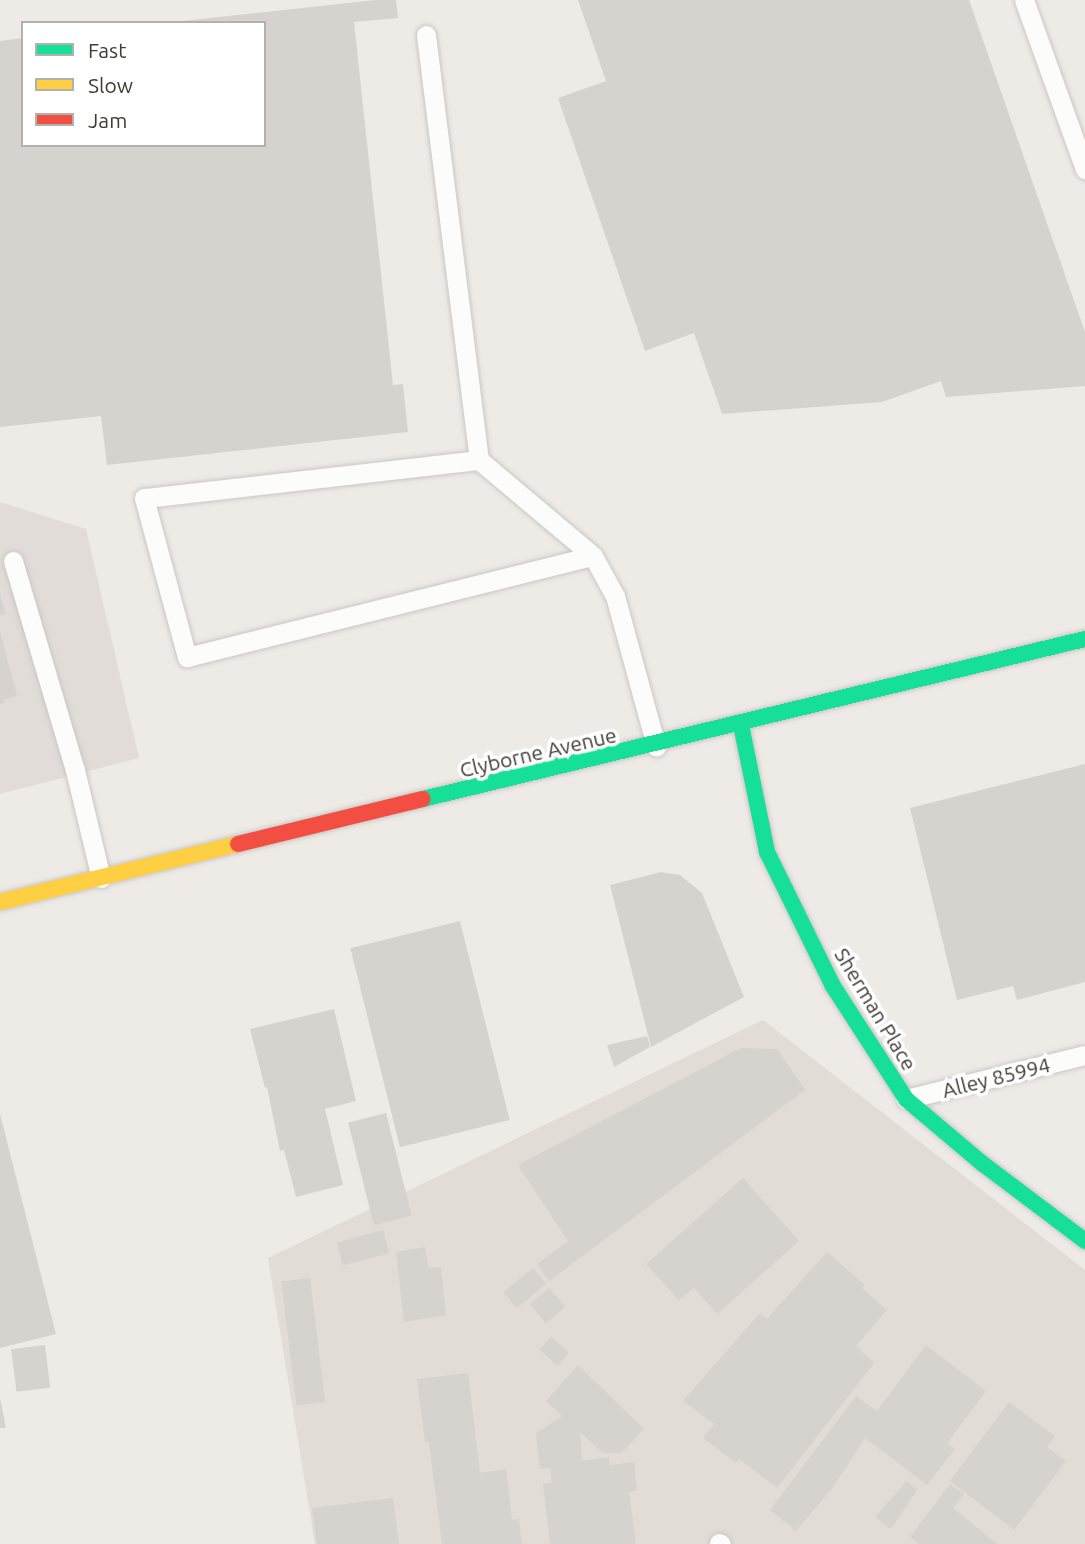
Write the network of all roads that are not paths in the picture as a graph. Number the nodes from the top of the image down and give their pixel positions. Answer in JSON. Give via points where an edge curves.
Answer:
{"nodes":[{"id":1,"x":1024,"y":0,"type":"edge"},
{"id":2,"x":426,"y":35,"type":"dead end"},
{"id":3,"x":1085,"y":169,"type":"edge"},
{"id":4,"x":479,"y":460,"type":"junction"},
{"id":5,"x":593,"y":556,"type":"junction"},
{"id":6,"x":13,"y":561,"type":"dead end"},
{"id":7,"x":1085,"y":639,"type":"edge"},
{"id":8,"x":741,"y":725,"type":"junction"},
{"id":9,"x":656,"y":746,"type":"junction"},
{"id":10,"x":101,"y":878,"type":"junction"},
{"id":11,"x":0,"y":902,"type":"edge"},
{"id":12,"x":1085,"y":1055,"type":"edge"},
{"id":13,"x":906,"y":1099,"type":"junction"},
{"id":14,"x":1085,"y":1241,"type":"edge"}],
"edges":[{"from":1,"to":3,"type":"lane"},
{"from":2,"to":4,"type":"lane"},
{"from":4,"to":5,"type":"lane"},
{"from":4,"to":5,"type":"lane","via":[[144,498],[187,657]]},
{"from":5,"to":9,"type":"lane","via":[[615,596]]},
{"from":6,"to":10,"type":"lane","via":[[75,771]]},
{"from":7,"to":8,"type":"main road","name":"Clyborne Avenue"},
{"from":8,"to":9,"type":"main road","name":"Clyborne Avenue"},
{"from":8,"to":13,"type":"main road","name":"Sherman Place","via":[[767,852],[833,986]]},
{"from":9,"to":10,"type":"main road","name":"Clyborne Avenue"},
{"from":10,"to":11,"type":"main road","name":"Clyborne Avenue"},
{"from":12,"to":13,"type":"lane","name":"Alley 85994"},
{"from":13,"to":14,"type":"main road","name":"Sherman Place"}]}
